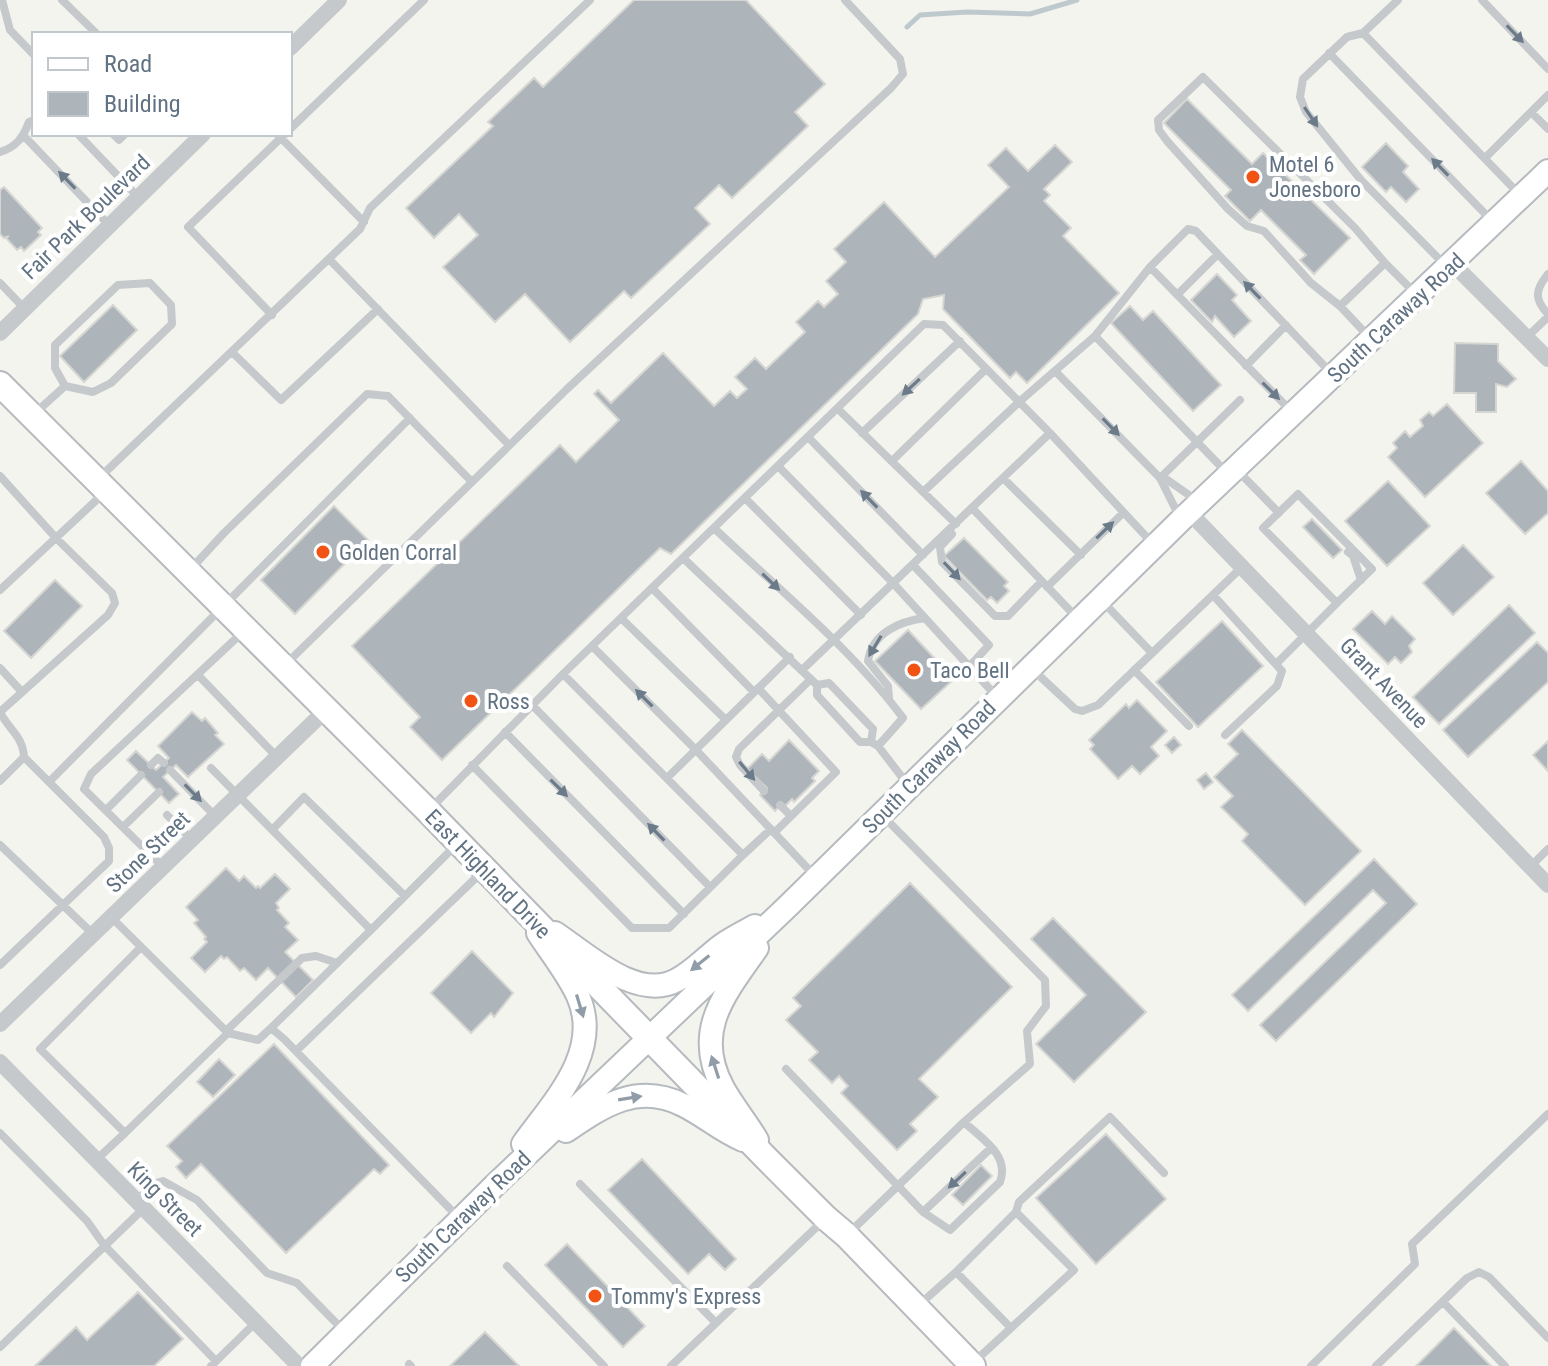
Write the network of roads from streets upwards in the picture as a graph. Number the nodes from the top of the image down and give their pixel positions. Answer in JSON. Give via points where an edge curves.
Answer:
{"nodes":[{"id":1,"x":331,"y":2,"type":"edge"},
{"id":2,"x":292,"y":46,"type":"edge"},
{"id":3,"x":201,"y":136,"type":"edge"},
{"id":4,"x":1547,"y":174,"type":"edge"},
{"id":5,"x":1451,"y":266,"type":"junction"},
{"id":6,"x":0,"y":333,"type":"edge"},
{"id":7,"x":1548,"y":359,"type":"edge"},
{"id":8,"x":0,"y":384,"type":"edge"},
{"id":9,"x":1190,"y":511,"type":"junction"},
{"id":10,"x":326,"y":710,"type":"junction"},
{"id":11,"x":1548,"y":885,"type":"edge"},
{"id":12,"x":789,"y":905,"type":"junction"},
{"id":13,"x":527,"y":915,"type":"junction"},
{"id":14,"x":0,"y":1024,"type":"edge"},
{"id":15,"x":649,"y":1039,"type":"junction"},
{"id":16,"x":0,"y":1062,"type":"edge"},
{"id":17,"x":760,"y":1152,"type":"junction"},
{"id":18,"x":495,"y":1185,"type":"junction"},
{"id":19,"x":972,"y":1365,"type":"edge"},
{"id":20,"x":299,"y":1366,"type":"edge"},
{"id":21,"x":312,"y":1366,"type":"edge"}],
"edges":[{"from":1,"to":2,"type":"street"},
{"from":3,"to":6,"type":"street","name":"Fair Park Boulevard"},
{"from":4,"to":5,"type":"main road","name":"South Caraway Road"},
{"from":5,"to":7,"type":"street"},
{"from":5,"to":9,"type":"main road","name":"South Caraway Road"},
{"from":8,"to":10,"type":"main road","name":"East Highland Drive"},
{"from":9,"to":11,"type":"street","name":"Grant Avenue"},
{"from":9,"to":12,"type":"main road","name":"South Caraway Road"},
{"from":10,"to":13,"type":"main road","name":"East Highland Drive"},
{"from":10,"to":14,"type":"street","name":"Stone Street"},
{"from":12,"to":13,"type":"main road","one_way":true,"via":[[682,977],[656,986],[628,980]]},
{"from":12,"to":15,"type":"main road","name":"South Caraway Road"},
{"from":17,"to":12,"type":"main road","one_way":true,"via":[[716,1073],[711,1031],[727,993]]},
{"from":13,"to":15,"type":"main road","name":"East Highland Drive"},
{"from":13,"to":18,"type":"main road","one_way":true,"via":[[577,994],[585,1032],[572,1074]]},
{"from":15,"to":17,"type":"main road","name":"East Highland Drive"},
{"from":15,"to":18,"type":"main road","name":"South Caraway Road"},
{"from":16,"to":20,"type":"street","name":"King Street"},
{"from":18,"to":17,"type":"main road","one_way":true,"via":[[533,1151],[630,1096],[681,1104]]},
{"from":17,"to":19,"type":"main road","name":"East Highland Drive"},
{"from":18,"to":21,"type":"main road","name":"South Caraway Road"}]}
